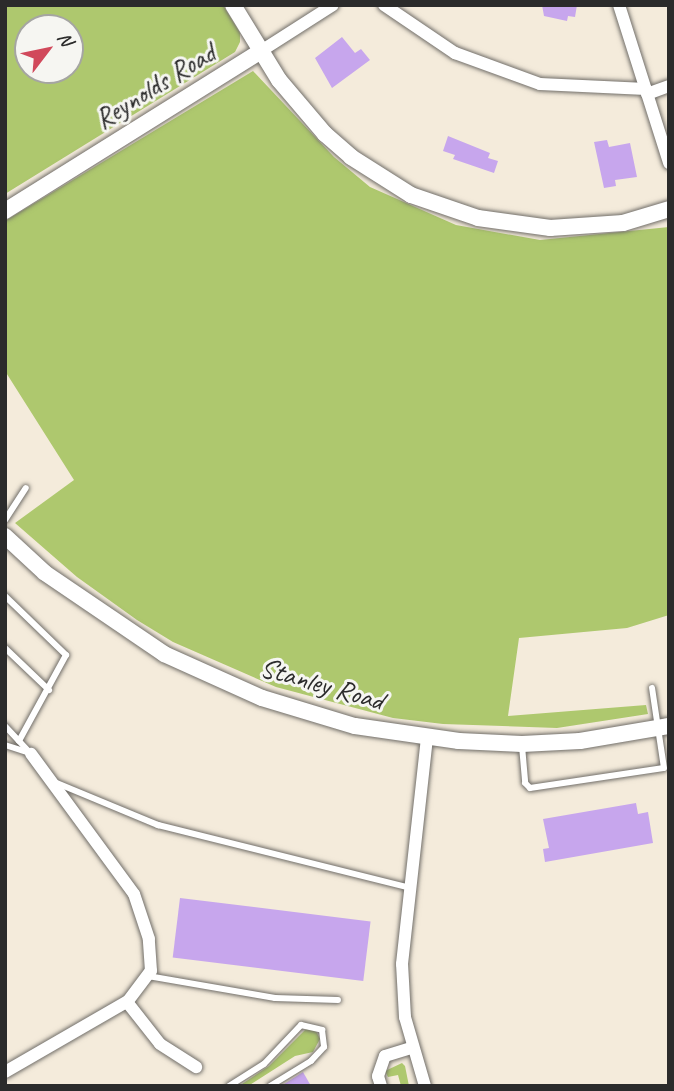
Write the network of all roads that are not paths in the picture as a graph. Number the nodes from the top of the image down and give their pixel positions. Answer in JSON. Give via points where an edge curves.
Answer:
{"nodes":[{"id":1,"x":233,"y":5,"type":"edge"},
{"id":2,"x":333,"y":5,"type":"edge"},
{"id":3,"x":384,"y":5,"type":"edge"},
{"id":4,"x":619,"y":5,"type":"edge"},
{"id":5,"x":261,"y":51,"type":"junction"},
{"id":6,"x":669,"y":86,"type":"edge"},
{"id":7,"x":646,"y":91,"type":"junction"},
{"id":8,"x":669,"y":163,"type":"edge"},
{"id":9,"x":669,"y":209,"type":"edge"},
{"id":10,"x":5,"y":211,"type":"edge"},
{"id":11,"x":26,"y":488,"type":"dead end"},
{"id":12,"x":5,"y":520,"type":"edge"},
{"id":13,"x":5,"y":536,"type":"edge"},
{"id":14,"x":5,"y":596,"type":"edge"},
{"id":15,"x":5,"y":648,"type":"edge"},
{"id":16,"x":652,"y":688,"type":"dead end"},
{"id":17,"x":49,"y":690,"type":"junction"},
{"id":18,"x":5,"y":726,"type":"edge"},
{"id":19,"x":663,"y":727,"type":"edge"},
{"id":20,"x":427,"y":736,"type":"junction"},
{"id":21,"x":19,"y":741,"type":"junction"},
{"id":22,"x":522,"y":744,"type":"junction"},
{"id":23,"x":5,"y":745,"type":"edge"},
{"id":24,"x":31,"y":754,"type":"junction"},
{"id":25,"x":51,"y":781,"type":"junction"},
{"id":26,"x":410,"y":888,"type":"junction"},
{"id":27,"x":148,"y":976,"type":"junction"},
{"id":28,"x":338,"y":1000,"type":"dead end"},
{"id":29,"x":127,"y":1002,"type":"junction"},
{"id":30,"x":412,"y":1048,"type":"junction"},
{"id":31,"x":196,"y":1067,"type":"dead end"},
{"id":32,"x":5,"y":1072,"type":"edge"},
{"id":33,"x":229,"y":1086,"type":"edge"},
{"id":34,"x":270,"y":1086,"type":"edge"},
{"id":35,"x":381,"y":1086,"type":"edge"},
{"id":36,"x":425,"y":1086,"type":"edge"}],
"edges":[{"from":1,"to":5,"type":"street"},
{"from":2,"to":5,"type":"street","name":"Reynolds Road"},
{"from":3,"to":7,"type":"street","via":[[431,41],[540,84]]},
{"from":4,"to":7,"type":"street"},
{"from":5,"to":9,"type":"street","via":[[324,134],[380,177],[444,208],[514,225],[550,228],[623,223]]},
{"from":5,"to":10,"type":"street","name":"Reynolds Road"},
{"from":6,"to":7,"type":"street"},
{"from":7,"to":8,"type":"street"},
{"from":11,"to":12,"type":"lane"},
{"from":13,"to":20,"type":"street","name":"Stanley Road","via":[[91,606],[191,667],[262,698],[355,726]]},
{"from":14,"to":17,"type":"lane","via":[[66,655]]},
{"from":15,"to":17,"type":"lane"},
{"from":16,"to":19,"type":"lane"},
{"from":17,"to":21,"type":"lane"},
{"from":18,"to":21,"type":"lane"},
{"from":19,"to":22,"type":"street","name":"Stanley Road","via":[[580,741]]},
{"from":19,"to":22,"type":"lane","via":[[664,768],[530,788],[525,783]]},
{"from":20,"to":22,"type":"street","name":"Stanley Road"},
{"from":20,"to":26,"type":"street"},
{"from":21,"to":24,"type":"lane"},
{"from":23,"to":24,"type":"lane"},
{"from":24,"to":25,"type":"street"},
{"from":25,"to":26,"type":"lane","via":[[158,825]]},
{"from":25,"to":27,"type":"street","via":[[134,894],[149,939]]},
{"from":26,"to":30,"type":"street","via":[[402,990]]},
{"from":27,"to":28,"type":"lane","via":[[275,999]]},
{"from":27,"to":29,"type":"street"},
{"from":29,"to":31,"type":"street","via":[[160,1044]]},
{"from":29,"to":32,"type":"street"},
{"from":30,"to":35,"type":"street","via":[[385,1056],[378,1076]]},
{"from":30,"to":36,"type":"street"},
{"from":33,"to":34,"type":"lane","via":[[264,1064],[301,1025],[322,1030],[326,1039],[317,1055]]}]}
